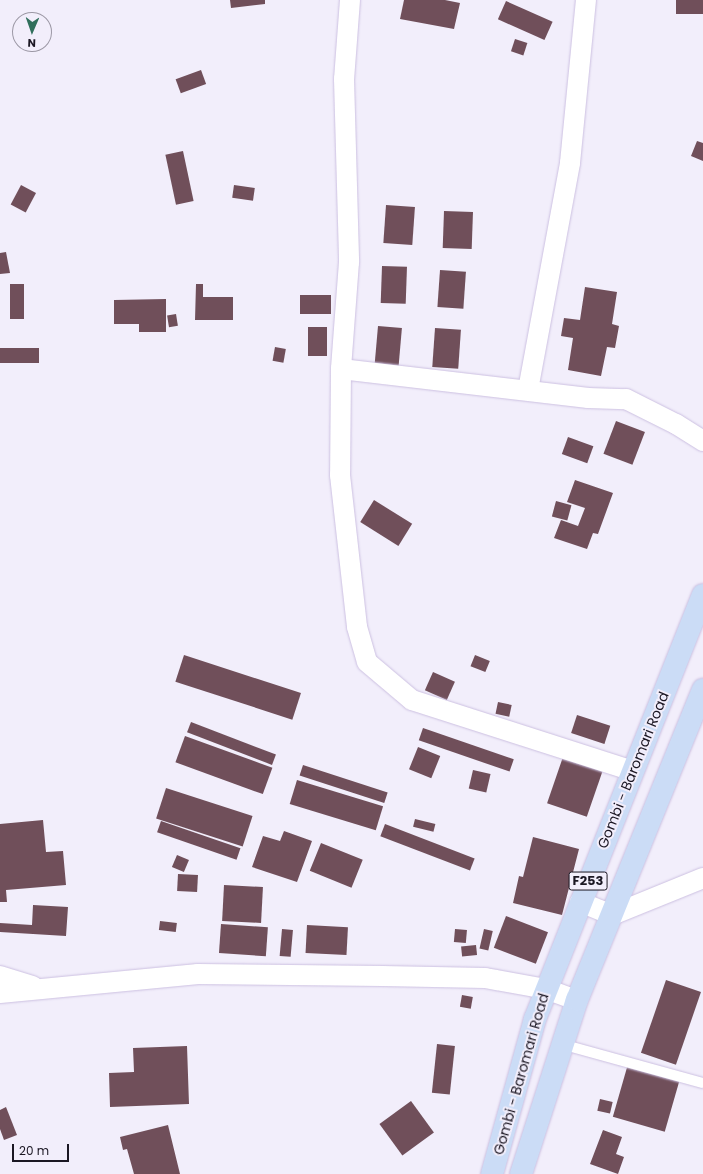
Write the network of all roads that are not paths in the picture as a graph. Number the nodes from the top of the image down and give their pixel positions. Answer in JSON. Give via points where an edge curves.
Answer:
{"nodes":[{"id":1,"x":350,"y":0,"type":"edge"},
{"id":2,"x":586,"y":0,"type":"edge"},
{"id":3,"x":341,"y":368,"type":"junction"},
{"id":4,"x":528,"y":390,"type":"junction"},
{"id":5,"x":703,"y":441,"type":"edge"},
{"id":6,"x":703,"y":595,"type":"edge"},
{"id":7,"x":703,"y":690,"type":"edge"},
{"id":8,"x":632,"y":771,"type":"junction"},
{"id":9,"x":703,"y":878,"type":"edge"},
{"id":10,"x":580,"y":902,"type":"junction"},
{"id":11,"x":612,"y":915,"type":"junction"},
{"id":12,"x":0,"y":976,"type":"edge"},
{"id":13,"x":38,"y":988,"type":"junction"},
{"id":14,"x":546,"y":989,"type":"junction"},
{"id":15,"x":0,"y":993,"type":"edge"},
{"id":16,"x":577,"y":1000,"type":"junction"},
{"id":17,"x":561,"y":1044,"type":"junction"},
{"id":18,"x":703,"y":1083,"type":"edge"},
{"id":19,"x":492,"y":1174,"type":"edge"},
{"id":20,"x":521,"y":1174,"type":"edge"}],
"edges":[{"from":1,"to":3,"type":"street","via":[[344,79],[348,262]]},
{"from":2,"to":4,"type":"street","via":[[570,162]]},
{"from":3,"to":4,"type":"street","via":[[434,382]]},
{"from":3,"to":8,"type":"street","via":[[340,476],[357,627],[367,662],[412,700]]},
{"from":4,"to":5,"type":"street","via":[[588,398],[626,399]]},
{"from":6,"to":8,"type":"main road","name":"Gombi - Baromari Road","number":"F253"},
{"from":7,"to":11,"type":"main road","name":"Gombi - Baromari Road","number":"F253"},
{"from":8,"to":10,"type":"main road","name":"Gombi - Baromari Road","number":"F253"},
{"from":9,"to":11,"type":"street"},
{"from":10,"to":11,"type":"street"},
{"from":10,"to":14,"type":"main road","name":"Gombi - Baromari Road","number":"F253"},
{"from":11,"to":16,"type":"main road","name":"Gombi - Baromari Road","number":"F253"},
{"from":12,"to":13,"type":"street"},
{"from":13,"to":14,"type":"street","via":[[198,974],[485,978]]},
{"from":13,"to":15,"type":"street"},
{"from":14,"to":16,"type":"street"},
{"from":14,"to":19,"type":"main road","name":"Gombi - Baromari Road","number":"F253","via":[[535,1018]]},
{"from":16,"to":17,"type":"main road","name":"Gombi - Baromari Road","number":"F253"},
{"from":17,"to":18,"type":"lane"},
{"from":17,"to":20,"type":"main road","name":"Gombi - Baromari Road","number":"F253"}]}
